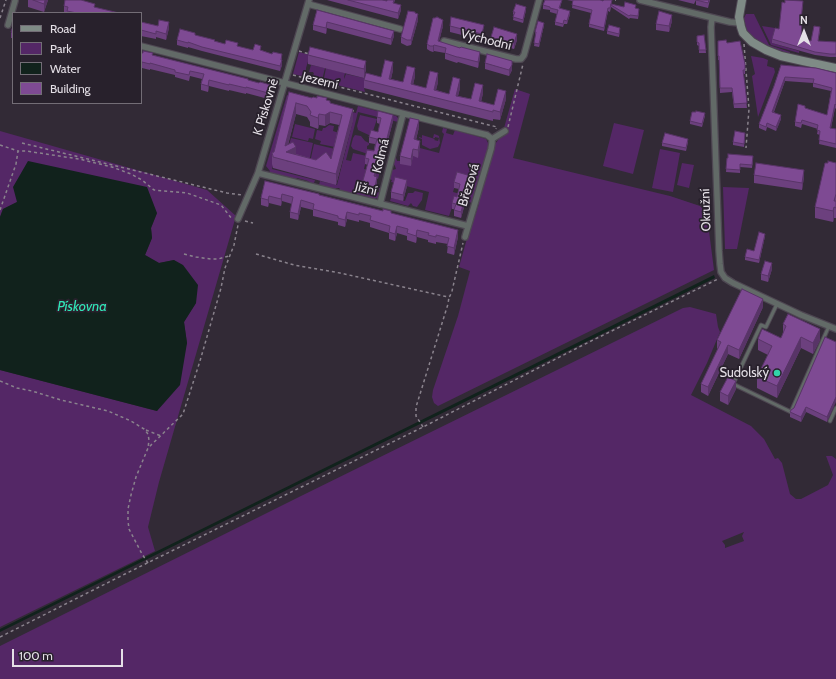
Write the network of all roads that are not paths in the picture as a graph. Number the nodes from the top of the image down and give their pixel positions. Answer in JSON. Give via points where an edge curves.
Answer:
{"nodes":[{"id":1,"x":539,"y":0,"type":"edge"},
{"id":2,"x":640,"y":0,"type":"edge"},
{"id":3,"x":742,"y":0,"type":"edge"},
{"id":4,"x":15,"y":1,"type":"edge"},
{"id":5,"x":309,"y":2,"type":"edge"},
{"id":6,"x":12,"y":12,"type":"edge"},
{"id":7,"x":12,"y":13,"type":"edge"},
{"id":8,"x":712,"y":18,"type":"junction"},
{"id":9,"x":740,"y":23,"type":"junction"},
{"id":10,"x":8,"y":25,"type":"dead end"},
{"id":11,"x":400,"y":29,"type":"dead end"},
{"id":12,"x":444,"y":41,"type":"edge"},
{"id":13,"x":142,"y":46,"type":"edge"},
{"id":14,"x":836,"y":68,"type":"edge"},
{"id":15,"x":284,"y":83,"type":"junction"},
{"id":16,"x":403,"y":114,"type":"junction"},
{"id":17,"x":505,"y":131,"type":"road end"},
{"id":18,"x":492,"y":138,"type":"junction"},
{"id":19,"x":258,"y":173,"type":"junction"},
{"id":20,"x":380,"y":204,"type":"junction"},
{"id":21,"x":238,"y":219,"type":"road end"},
{"id":22,"x":468,"y":226,"type":"junction"},
{"id":23,"x":465,"y":237,"type":"road end"},
{"id":24,"x":777,"y":304,"type":"junction"},
{"id":25,"x":829,"y":326,"type":"junction"},
{"id":26,"x":836,"y":329,"type":"edge"},
{"id":27,"x":836,"y":408,"type":"edge"},
{"id":28,"x":830,"y":421,"type":"dead end"}],
"edges":[{"from":1,"to":12,"type":"street","name":"Východní","via":[[521,59]]},
{"from":2,"to":8,"type":"street"},
{"from":3,"to":9,"type":"street","via":[[739,10]]},
{"from":4,"to":6,"type":"street"},
{"from":5,"to":11,"type":"street"},
{"from":5,"to":15,"type":"street","name":"K Pískovně"},
{"from":7,"to":10,"type":"street"},
{"from":8,"to":9,"type":"street"},
{"from":8,"to":24,"type":"street","name":"Okružní","via":[[720,267],[733,283]]},
{"from":9,"to":14,"type":"street","via":[[743,33],[766,50]]},
{"from":13,"to":15,"type":"street","name":"Jezerní"},
{"from":15,"to":16,"type":"street","name":"Jezerní"},
{"from":15,"to":19,"type":"street","name":"K Pískovně"},
{"from":16,"to":18,"type":"street","name":"Jezerní"},
{"from":16,"to":20,"type":"street","name":"Kolmá"},
{"from":17,"to":18,"type":"street"},
{"from":18,"to":22,"type":"street","name":"Březová"},
{"from":19,"to":20,"type":"street","name":"Jižní"},
{"from":19,"to":21,"type":"street","name":"K Pískovně"},
{"from":20,"to":22,"type":"street","name":"Jižní"},
{"from":22,"to":23,"type":"street","name":"Březová"},
{"from":24,"to":25,"type":"street","name":"Okružní"},
{"from":24,"to":25,"type":"lane","via":[[766,327],[761,325],[733,384],[792,412]]},
{"from":25,"to":26,"type":"street","name":"Okružní"},
{"from":27,"to":28,"type":"lane"}]}
